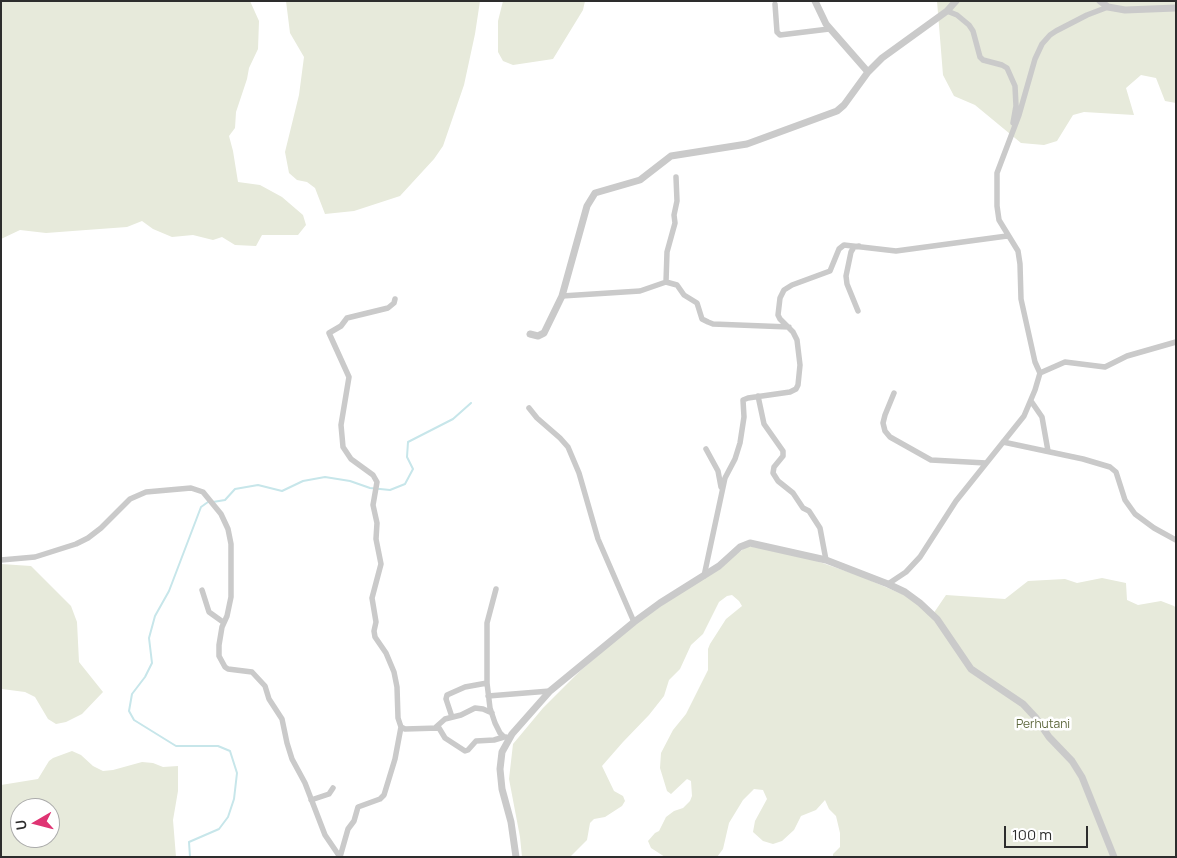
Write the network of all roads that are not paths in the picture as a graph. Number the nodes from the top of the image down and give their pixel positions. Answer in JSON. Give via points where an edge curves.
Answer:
{"nodes":[{"id":1,"x":815,"y":1,"type":"edge"},
{"id":2,"x":956,"y":1,"type":"edge"},
{"id":3,"x":1100,"y":1,"type":"edge"},
{"id":4,"x":775,"y":4,"type":"dead end"},
{"id":5,"x":1108,"y":7,"type":"junction"},
{"id":6,"x":1176,"y":8,"type":"edge"},
{"id":7,"x":947,"y":11,"type":"junction"},
{"id":8,"x":829,"y":29,"type":"junction"},
{"id":9,"x":868,"y":72,"type":"junction"},
{"id":10,"x":1012,"y":132,"type":"junction"},
{"id":11,"x":676,"y":177,"type":"dead end"},
{"id":12,"x":1007,"y":236,"type":"junction"},
{"id":13,"x":859,"y":246,"type":"junction"},
{"id":14,"x":666,"y":282,"type":"junction"},
{"id":15,"x":562,"y":296,"type":"junction"},
{"id":16,"x":395,"y":298,"type":"dead end"},
{"id":17,"x":858,"y":311,"type":"dead end"},
{"id":18,"x":788,"y":327,"type":"junction"},
{"id":19,"x":530,"y":334,"type":"dead end"},
{"id":20,"x":1176,"y":342,"type":"edge"},
{"id":21,"x":1040,"y":373,"type":"junction"},
{"id":22,"x":894,"y":393,"type":"dead end"},
{"id":23,"x":758,"y":396,"type":"junction"},
{"id":24,"x":1031,"y":401,"type":"junction"},
{"id":25,"x":529,"y":408,"type":"dead end"},
{"id":26,"x":1003,"y":442,"type":"junction"},
{"id":27,"x":706,"y":449,"type":"dead end"},
{"id":28,"x":1048,"y":451,"type":"junction"},
{"id":29,"x":986,"y":463,"type":"junction"},
{"id":30,"x":722,"y":492,"type":"junction"},
{"id":31,"x":1176,"y":540,"type":"edge"},
{"id":32,"x":1,"y":560,"type":"edge"},
{"id":33,"x":826,"y":560,"type":"junction"},
{"id":34,"x":704,"y":576,"type":"junction"},
{"id":35,"x":888,"y":584,"type":"junction"},
{"id":36,"x":496,"y":589,"type":"dead end"},
{"id":37,"x":202,"y":590,"type":"dead end"},
{"id":38,"x":223,"y":622,"type":"junction"},
{"id":39,"x":634,"y":622,"type":"junction"},
{"id":40,"x":486,"y":683,"type":"junction"},
{"id":41,"x":550,"y":691,"type":"junction"},
{"id":42,"x":488,"y":696,"type":"junction"},
{"id":43,"x":492,"y":713,"type":"junction"},
{"id":44,"x":452,"y":717,"type":"junction"},
{"id":45,"x":401,"y":727,"type":"junction"},
{"id":46,"x":436,"y":727,"type":"junction"},
{"id":47,"x":507,"y":737,"type":"junction"},
{"id":48,"x":333,"y":788,"type":"dead end"},
{"id":49,"x":311,"y":800,"type":"junction"},
{"id":50,"x":340,"y":857,"type":"edge"},
{"id":51,"x":516,"y":857,"type":"edge"},
{"id":52,"x":1114,"y":857,"type":"edge"}],
"edges":[{"from":1,"to":8,"type":"street"},
{"from":2,"to":7,"type":"street"},
{"from":3,"to":5,"type":"street"},
{"from":4,"to":8,"type":"street","via":[[780,35]]},
{"from":5,"to":6,"type":"street","via":[[1125,10]]},
{"from":5,"to":10,"type":"street","via":[[1046,38],[1035,59]]},
{"from":7,"to":9,"type":"street"},
{"from":7,"to":10,"type":"street","via":[[969,25],[983,60],[1008,68],[1015,86]]},
{"from":8,"to":9,"type":"street"},
{"from":9,"to":15,"type":"street","via":[[837,111],[747,144],[671,156],[640,180],[595,193],[587,206]]},
{"from":10,"to":12,"type":"street","via":[[996,182],[999,220]]},
{"from":11,"to":14,"type":"street","via":[[675,223],[667,252]]},
{"from":12,"to":13,"type":"street","via":[[896,251]]},
{"from":12,"to":21,"type":"street","via":[[1019,254],[1021,300]]},
{"from":13,"to":17,"type":"street","via":[[851,252],[846,276]]},
{"from":13,"to":18,"type":"street","via":[[842,246],[830,271],[784,290],[778,315]]},
{"from":14,"to":15,"type":"street","via":[[640,291]]},
{"from":14,"to":18,"type":"street","via":[[677,285],[684,295],[697,302],[702,319],[713,324]]},
{"from":15,"to":19,"type":"street","via":[[544,333],[538,336]]},
{"from":16,"to":45,"type":"street","via":[[388,308],[347,318],[342,326],[329,333],[349,377],[341,425],[343,447],[351,459],[376,478],[373,506],[381,564],[372,598],[376,622],[374,631],[394,672]]},
{"from":18,"to":23,"type":"street","via":[[796,336],[799,349],[798,385],[790,392]]},
{"from":20,"to":21,"type":"street","via":[[1127,356],[1105,367],[1065,362]]},
{"from":21,"to":24,"type":"street"},
{"from":22,"to":29,"type":"street","via":[[883,423],[884,431],[890,437],[931,460]]},
{"from":23,"to":30,"type":"street","via":[[743,400],[740,443]]},
{"from":23,"to":33,"type":"street","via":[[764,424],[783,451],[773,473],[809,511],[820,528]]},
{"from":24,"to":26,"type":"street","via":[[1024,416]]},
{"from":24,"to":28,"type":"street","via":[[1042,417]]},
{"from":25,"to":39,"type":"street","via":[[568,447],[598,540]]},
{"from":26,"to":28,"type":"street"},
{"from":26,"to":29,"type":"street"},
{"from":27,"to":30,"type":"street","via":[[718,471]]},
{"from":28,"to":31,"type":"street","via":[[1110,467],[1116,472],[1125,500],[1135,514]]},
{"from":29,"to":35,"type":"street","via":[[948,511],[920,557]]},
{"from":30,"to":34,"type":"street"},
{"from":32,"to":38,"type":"street","via":[[35,558],[76,544],[101,528],[130,499],[146,492],[191,488],[203,492],[226,522],[231,544],[231,597]]},
{"from":33,"to":34,"type":"street","via":[[744,544]]},
{"from":33,"to":35,"type":"street"},
{"from":34,"to":39,"type":"street"},
{"from":35,"to":52,"type":"street","via":[[920,602],[937,619],[971,669],[1023,704],[1072,761],[1080,773]]},
{"from":36,"to":40,"type":"street","via":[[487,623]]},
{"from":37,"to":38,"type":"street","via":[[209,612]]},
{"from":38,"to":49,"type":"street","via":[[218,651],[222,662],[232,671],[252,672],[265,686],[269,699],[281,714],[289,750]]},
{"from":39,"to":41,"type":"street"},
{"from":40,"to":42,"type":"street"},
{"from":40,"to":44,"type":"street","via":[[447,695]]},
{"from":41,"to":42,"type":"street"},
{"from":41,"to":47,"type":"street"},
{"from":42,"to":43,"type":"street"},
{"from":43,"to":44,"type":"street","via":[[475,708]]},
{"from":43,"to":47,"type":"street","via":[[497,728]]},
{"from":44,"to":46,"type":"street"},
{"from":45,"to":46,"type":"street"},
{"from":45,"to":50,"type":"street","via":[[384,795],[358,807]]},
{"from":46,"to":47,"type":"street","via":[[447,740],[464,751],[476,742]]},
{"from":47,"to":51,"type":"street","via":[[500,769]]},
{"from":48,"to":49,"type":"street","via":[[329,794]]},
{"from":49,"to":50,"type":"street","via":[[325,834]]}]}
